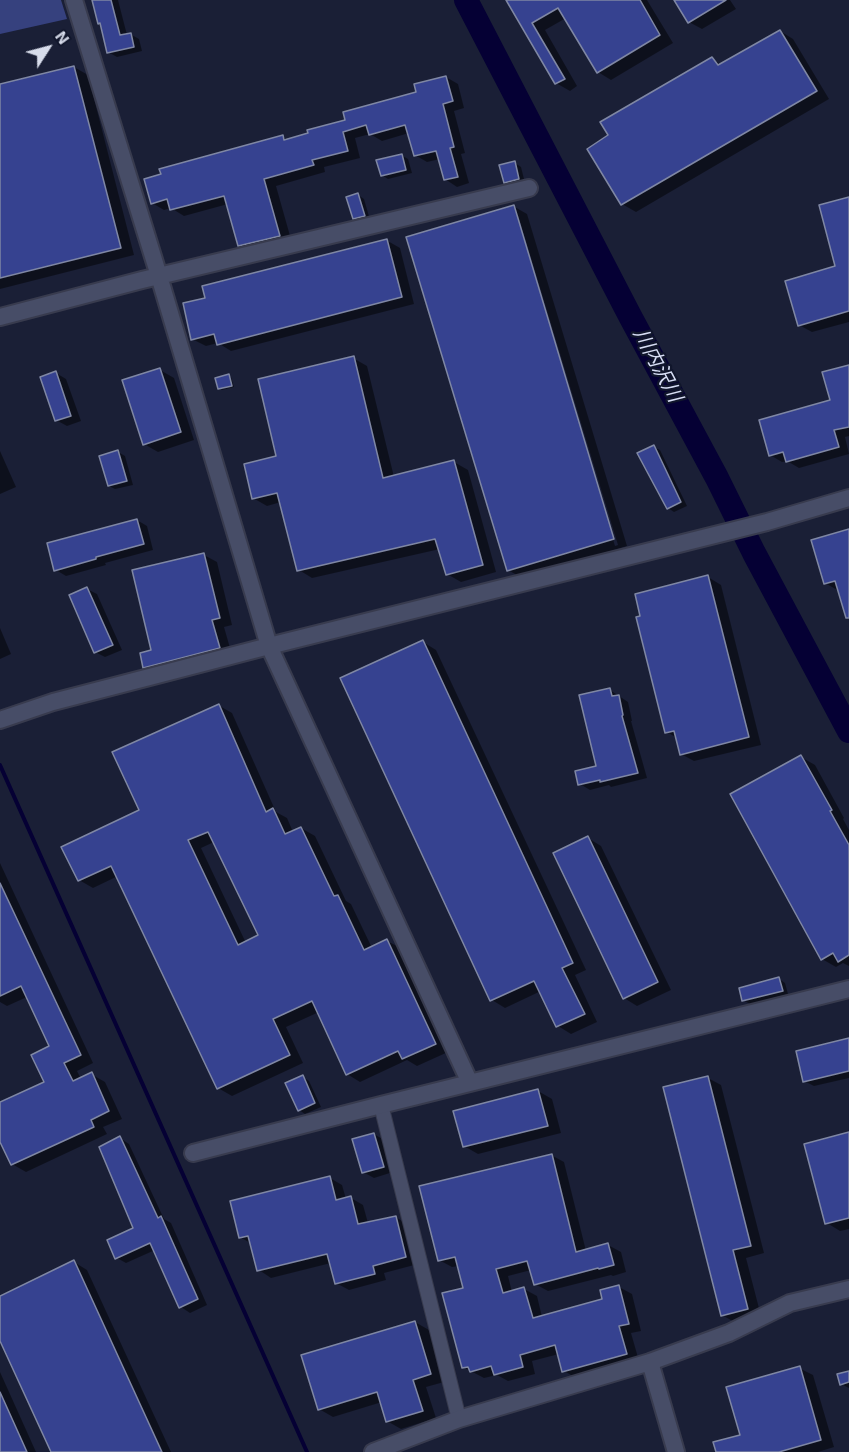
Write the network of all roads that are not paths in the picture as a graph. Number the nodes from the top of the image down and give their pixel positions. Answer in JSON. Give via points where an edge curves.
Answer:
{"nodes":[{"id":1,"x":74,"y":0,"type":"edge"},
{"id":2,"x":529,"y":188,"type":"dead end"},
{"id":3,"x":159,"y":276,"type":"junction"},
{"id":4,"x":0,"y":317,"type":"edge"},
{"id":5,"x":849,"y":498,"type":"edge"},
{"id":6,"x":269,"y":646,"type":"junction"},
{"id":7,"x":0,"y":720,"type":"edge"},
{"id":8,"x":849,"y":989,"type":"edge"},
{"id":9,"x":470,"y":1083,"type":"junction"},
{"id":10,"x":381,"y":1105,"type":"junction"},
{"id":11,"x":193,"y":1153,"type":"dead end"},
{"id":12,"x":849,"y":1289,"type":"edge"},
{"id":13,"x":650,"y":1362,"type":"junction"},
{"id":14,"x":459,"y":1419,"type":"junction"},
{"id":15,"x":373,"y":1452,"type":"edge"},
{"id":16,"x":676,"y":1452,"type":"edge"}],
"edges":[{"from":1,"to":3,"type":"street"},
{"from":2,"to":3,"type":"street"},
{"from":3,"to":4,"type":"street"},
{"from":3,"to":6,"type":"street"},
{"from":5,"to":6,"type":"street","via":[[725,533]]},
{"from":6,"to":7,"type":"street","via":[[53,702]]},
{"from":6,"to":9,"type":"street"},
{"from":8,"to":9,"type":"street"},
{"from":9,"to":10,"type":"street"},
{"from":10,"to":11,"type":"street"},
{"from":10,"to":14,"type":"street"},
{"from":12,"to":13,"type":"street","via":[[790,1303],[729,1333]]},
{"from":13,"to":14,"type":"street"},
{"from":13,"to":16,"type":"street"},
{"from":14,"to":15,"type":"street"}]}
